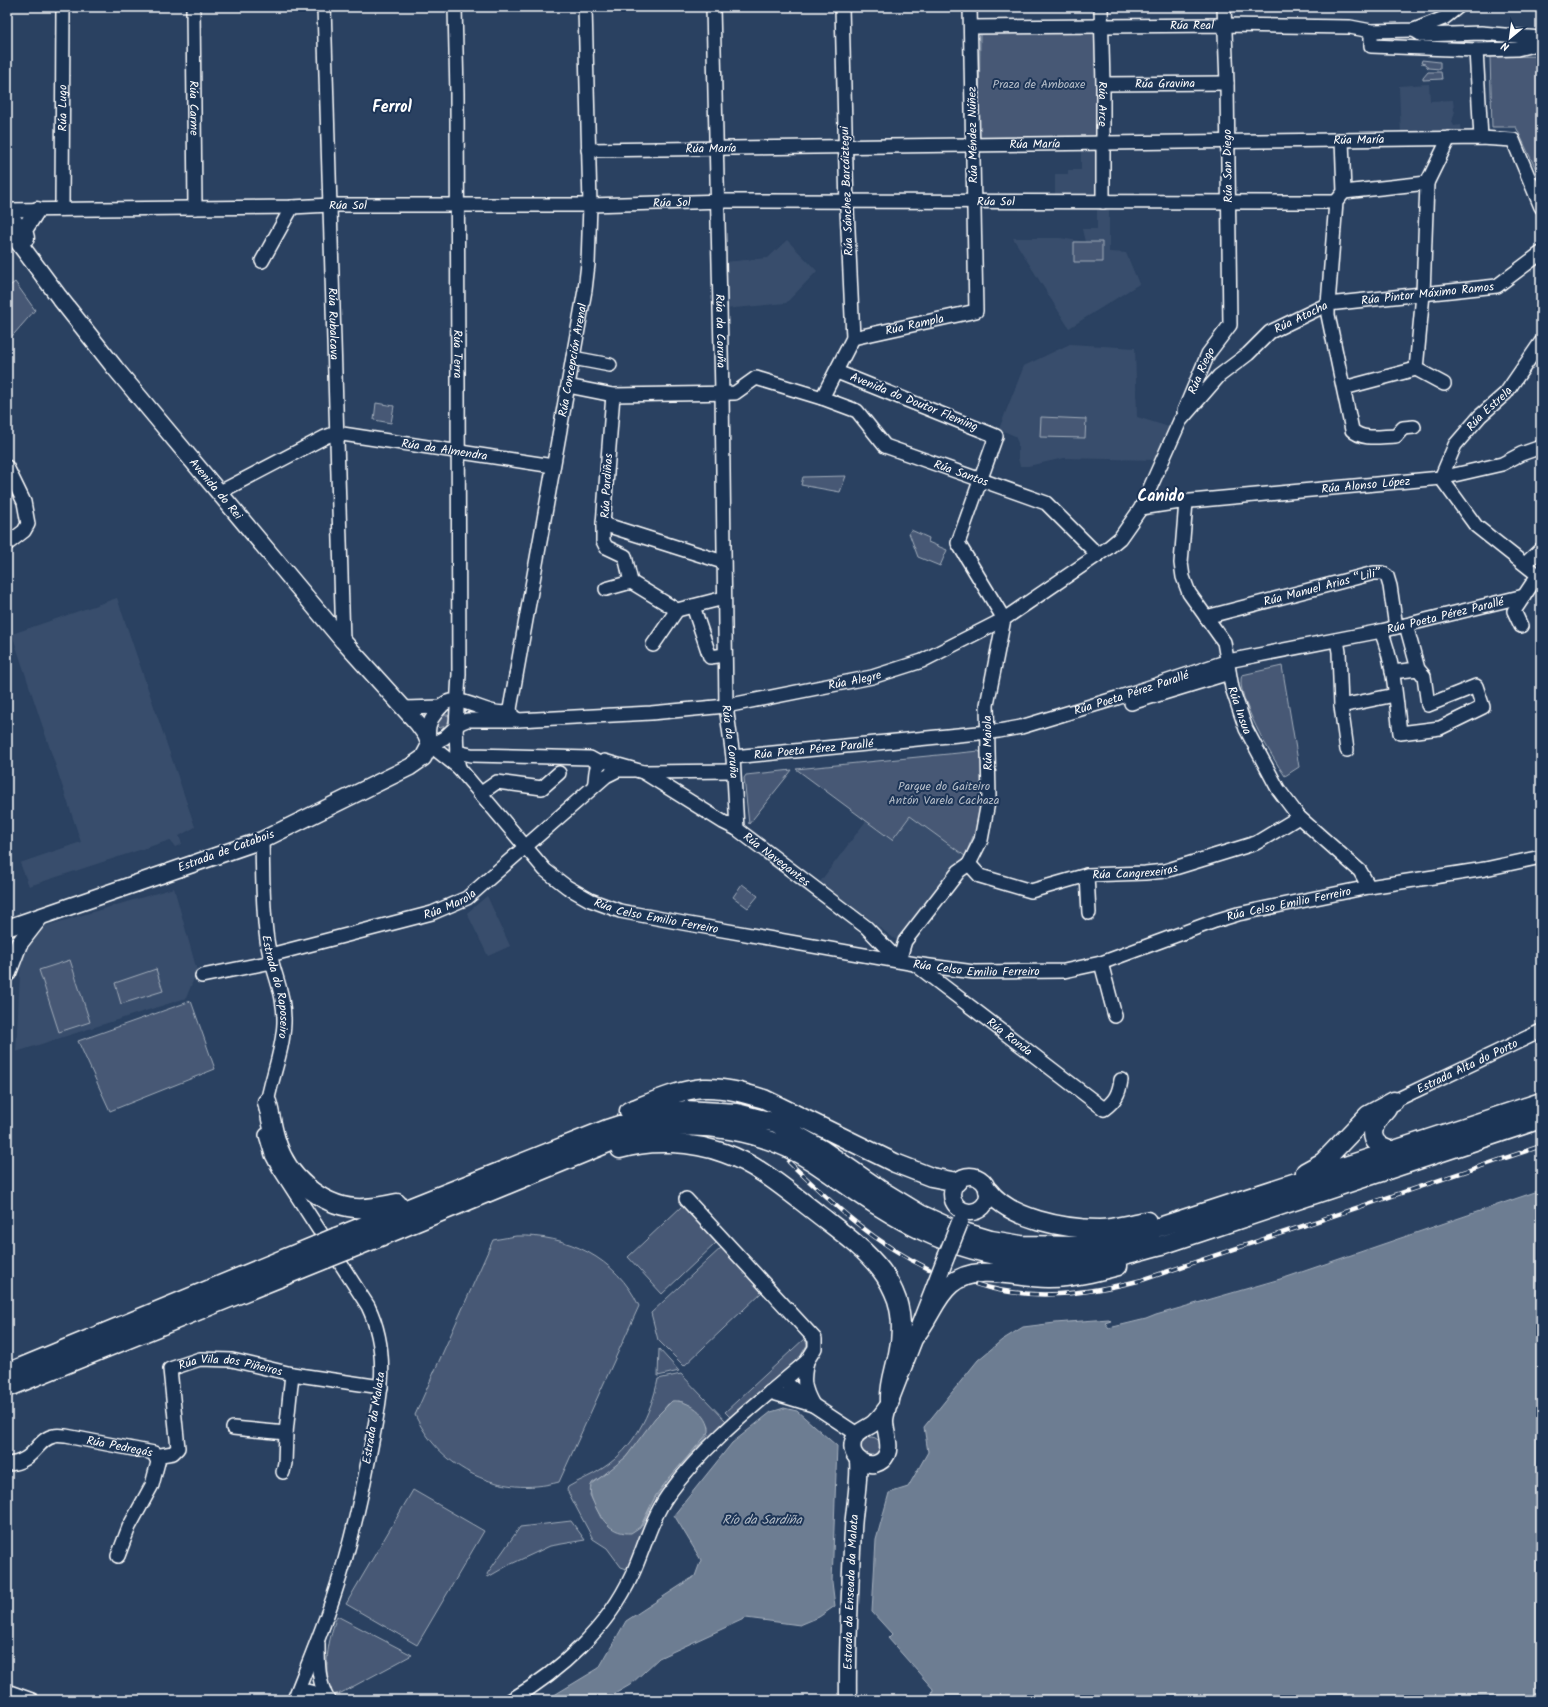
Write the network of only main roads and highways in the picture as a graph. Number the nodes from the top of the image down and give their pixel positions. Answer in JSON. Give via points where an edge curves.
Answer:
{"nodes":[{"id":1,"x":37,"y":210,"type":"road end"},
{"id":2,"x":7,"y":211,"type":"edge"},
{"id":3,"x":7,"y":227,"type":"edge"},
{"id":4,"x":26,"y":238,"type":"junction"},
{"id":5,"x":70,"y":312,"type":"junction"},
{"id":6,"x":430,"y":745,"type":"joint"},
{"id":7,"x":40,"y":916,"type":"junction"},
{"id":8,"x":10,"y":927,"type":"edge"},
{"id":9,"x":18,"y":944,"type":"junction"},
{"id":10,"x":7,"y":957,"type":"edge"},
{"id":11,"x":7,"y":981,"type":"edge"},
{"id":12,"x":267,"y":1102,"type":"road end"},
{"id":13,"x":1541,"y":1102,"type":"edge"},
{"id":14,"x":1541,"y":1119,"type":"edge"},
{"id":15,"x":1393,"y":1151,"type":"junction"},
{"id":16,"x":526,"y":1160,"type":"junction"},
{"id":17,"x":544,"y":1170,"type":"junction"},
{"id":18,"x":957,"y":1182,"type":"junction"},
{"id":19,"x":1280,"y":1188,"type":"junction"},
{"id":20,"x":988,"y":1190,"type":"junction"},
{"id":21,"x":424,"y":1201,"type":"junction"},
{"id":22,"x":1280,"y":1207,"type":"junction"},
{"id":23,"x":1200,"y":1214,"type":"junction"},
{"id":24,"x":962,"y":1216,"type":"junction"},
{"id":25,"x":341,"y":1244,"type":"junction"},
{"id":26,"x":321,"y":1252,"type":"junction"},
{"id":27,"x":915,"y":1336,"type":"junction"},
{"id":28,"x":7,"y":1373,"type":"edge"},
{"id":29,"x":7,"y":1388,"type":"edge"},
{"id":30,"x":889,"y":1404,"type":"junction"},
{"id":31,"x":862,"y":1431,"type":"junction"},
{"id":32,"x":886,"y":1437,"type":"junction"},
{"id":33,"x":858,"y":1460,"type":"junction"},
{"id":34,"x":877,"y":1464,"type":"junction"},
{"id":35,"x":858,"y":1485,"type":"junction"},
{"id":36,"x":848,"y":1700,"type":"edge"}],
"edges":[{"from":1,"to":4,"type":"main road","via":[[24,230]]},
{"from":2,"to":4,"type":"main road"},
{"from":3,"to":5,"type":"main road","name":"Avenida do Rei"},
{"from":4,"to":5,"type":"main road","via":[[66,292]]},
{"from":5,"to":6,"type":"main road","name":"Avenida do Rei","via":[[343,641],[423,730]]},
{"from":6,"to":7,"type":"main road","name":"Estrada de Catabois","via":[[423,758],[410,767],[262,840]]},
{"from":7,"to":8,"type":"main road","name":"Estrada de Catabois"},
{"from":7,"to":9,"type":"main road"},
{"from":8,"to":9,"type":"main road","via":[[17,932]]},
{"from":9,"to":11,"type":"main road"},
{"from":10,"to":11,"type":"main road"},
{"from":12,"to":21,"type":"highway","via":[[277,1143],[291,1171],[302,1183],[325,1199],[339,1205],[359,1208]]},
{"from":13,"to":15,"type":"highway"},
{"from":14,"to":22,"type":"highway"},
{"from":15,"to":19,"type":"highway"},
{"from":15,"to":19,"type":"highway","via":[[1383,1149],[1377,1143],[1373,1130],[1378,1118],[1394,1101],[1368,1115],[1323,1162]]},
{"from":16,"to":18,"type":"highway","via":[[554,1144],[630,1110],[702,1088],[724,1089],[764,1099],[895,1163],[931,1177]]},
{"from":16,"to":21,"type":"highway"},
{"from":16,"to":23,"type":"highway","via":[[644,1117],[685,1110],[737,1113],[776,1123],[821,1149],[920,1214],[951,1228],[990,1240],[1021,1245],[1080,1246],[1113,1241]]},
{"from":17,"to":22,"type":"highway","via":[[613,1141],[642,1132],[684,1127],[729,1129],[771,1140],[805,1158],[894,1216],[923,1231],[985,1254],[1042,1262],[1113,1257],[1162,1245]]},
{"from":17,"to":25,"type":"highway"},
{"from":17,"to":30,"type":"highway","via":[[561,1168],[632,1145],[665,1143],[694,1145],[725,1153],[755,1167],[854,1243],[881,1270],[891,1286],[901,1316],[901,1334],[890,1382]]},
{"from":18,"to":20,"type":"main road","via":[[967,1176],[978,1178]]},
{"from":18,"to":24,"type":"main road","via":[[953,1198]]},
{"from":19,"to":23,"type":"highway"},
{"from":20,"to":23,"type":"highway","via":[[1001,1204],[1046,1222],[1064,1226],[1100,1229]]},
{"from":20,"to":24,"type":"main road","via":[[987,1201],[980,1210]]},
{"from":21,"to":25,"type":"highway"},
{"from":22,"to":27,"type":"highway","via":[[1177,1249],[1088,1274],[1048,1278],[990,1273],[964,1276],[952,1283],[941,1295]]},
{"from":24,"to":27,"type":"main road","bridge":true},
{"from":25,"to":26,"type":"highway","bridge":true},
{"from":26,"to":28,"type":"highway"},
{"from":26,"to":29,"type":"highway"},
{"from":27,"to":30,"type":"main road"},
{"from":30,"to":31,"type":"main road","via":[[875,1422]]},
{"from":30,"to":32,"type":"main road","via":[[885,1420]]},
{"from":31,"to":32,"type":"main road","via":[[878,1430]]},
{"from":31,"to":33,"type":"main road","via":[[852,1445]]},
{"from":32,"to":34,"type":"main road","via":[[888,1452]]},
{"from":33,"to":34,"type":"main road","via":[[865,1464]]},
{"from":33,"to":35,"type":"main road","name":"Estrada da Enseada da Malata"},
{"from":34,"to":35,"type":"main road"},
{"from":35,"to":36,"type":"main road","name":"Estrada da Enseada da Malata","via":[[854,1512],[847,1638]]}]}
